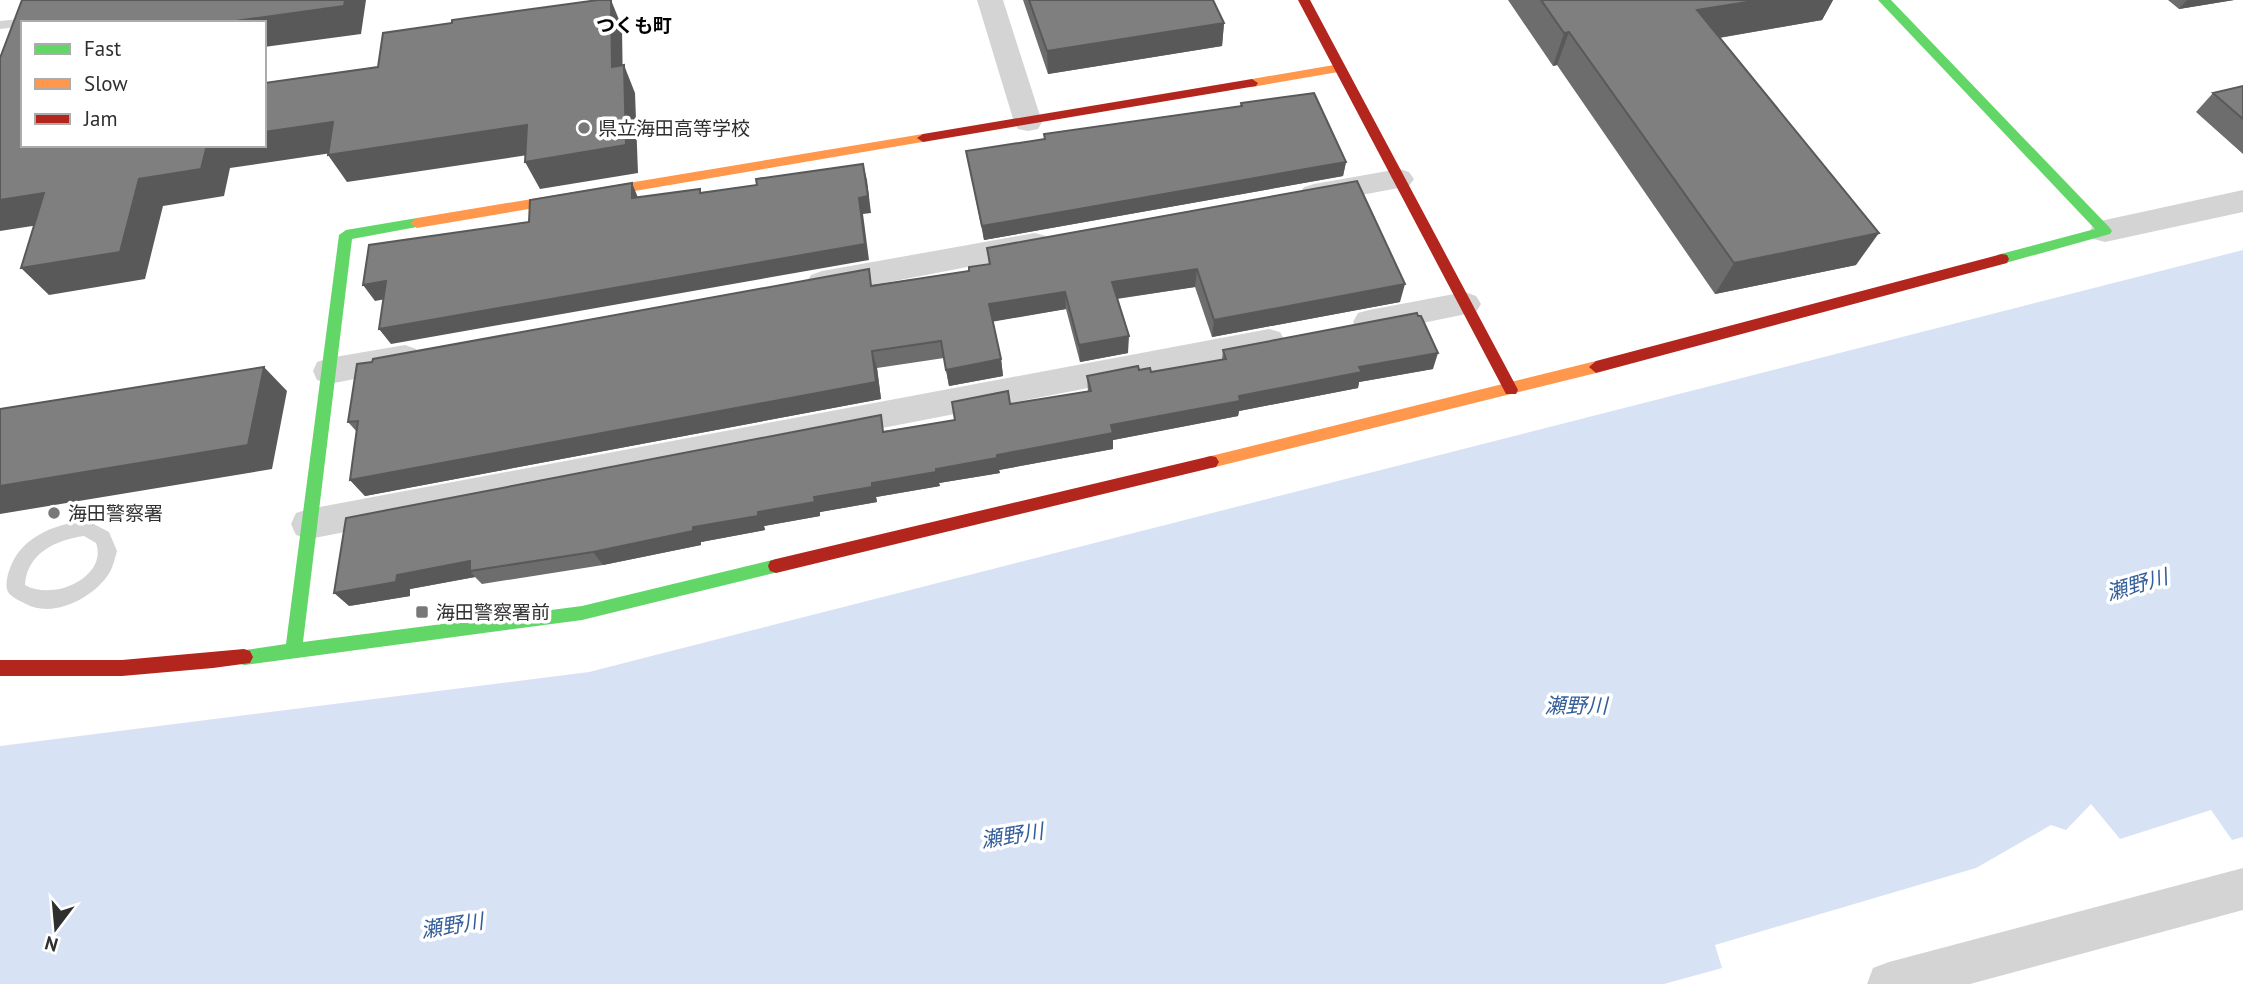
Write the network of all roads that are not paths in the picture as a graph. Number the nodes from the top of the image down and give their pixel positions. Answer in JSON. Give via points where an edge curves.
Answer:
{"nodes":[{"id":1,"x":990,"y":0,"type":"edge"},
{"id":2,"x":1304,"y":0,"type":"edge"},
{"id":3,"x":1884,"y":0,"type":"edge"},
{"id":4,"x":20,"y":23,"type":"edge"},
{"id":5,"x":0,"y":25,"type":"edge"},
{"id":6,"x":1340,"y":68,"type":"junction"},
{"id":7,"x":1028,"y":122,"type":"junction"},
{"id":8,"x":1399,"y":179,"type":"junction"},
{"id":9,"x":1283,"y":200,"type":"edge"},
{"id":10,"x":2243,"y":201,"type":"edge"},
{"id":11,"x":2105,"y":231,"type":"junction"},
{"id":12,"x":1067,"y":239,"type":"edge"},
{"id":13,"x":795,"y":287,"type":"edge"},
{"id":14,"x":1465,"y":304,"type":"junction"},
{"id":15,"x":1334,"y":329,"type":"edge"},
{"id":16,"x":1294,"y":337,"type":"edge"},
{"id":17,"x":439,"y":351,"type":"edge"},
{"id":18,"x":329,"y":371,"type":"junction"},
{"id":19,"x":1511,"y":390,"type":"junction"},
{"id":20,"x":309,"y":524,"type":"junction"},
{"id":21,"x":8,"y":577,"type":"edge"},
{"id":22,"x":293,"y":652,"type":"junction"},
{"id":23,"x":0,"y":668,"type":"edge"},
{"id":24,"x":2243,"y":889,"type":"edge"},
{"id":25,"x":1889,"y":984,"type":"edge"}],
"edges":[{"from":1,"to":7,"type":"street"},
{"from":2,"to":6,"type":"street"},
{"from":3,"to":11,"type":"street"},
{"from":4,"to":5,"type":"lane"},
{"from":6,"to":7,"type":"street"},
{"from":6,"to":8,"type":"street"},
{"from":7,"to":18,"type":"street","via":[[346,235]]},
{"from":8,"to":9,"type":"street"},
{"from":8,"to":14,"type":"street"},
{"from":10,"to":11,"type":"street"},
{"from":11,"to":19,"type":"street"},
{"from":12,"to":13,"type":"street"},
{"from":14,"to":15,"type":"street"},
{"from":14,"to":19,"type":"street"},
{"from":16,"to":20,"type":"street"},
{"from":17,"to":18,"type":"street"},
{"from":18,"to":20,"type":"street"},
{"from":19,"to":22,"type":"street","via":[[582,612]]},
{"from":20,"to":22,"type":"street"},
{"from":21,"to":21,"type":"lane","via":[[37,545],[53,535],[86,528],[107,539],[105,565],[79,591],[61,599],[42,603],[26,599]]},
{"from":22,"to":23,"type":"street","via":[[149,668]]},
{"from":24,"to":25,"type":"street"}]}
